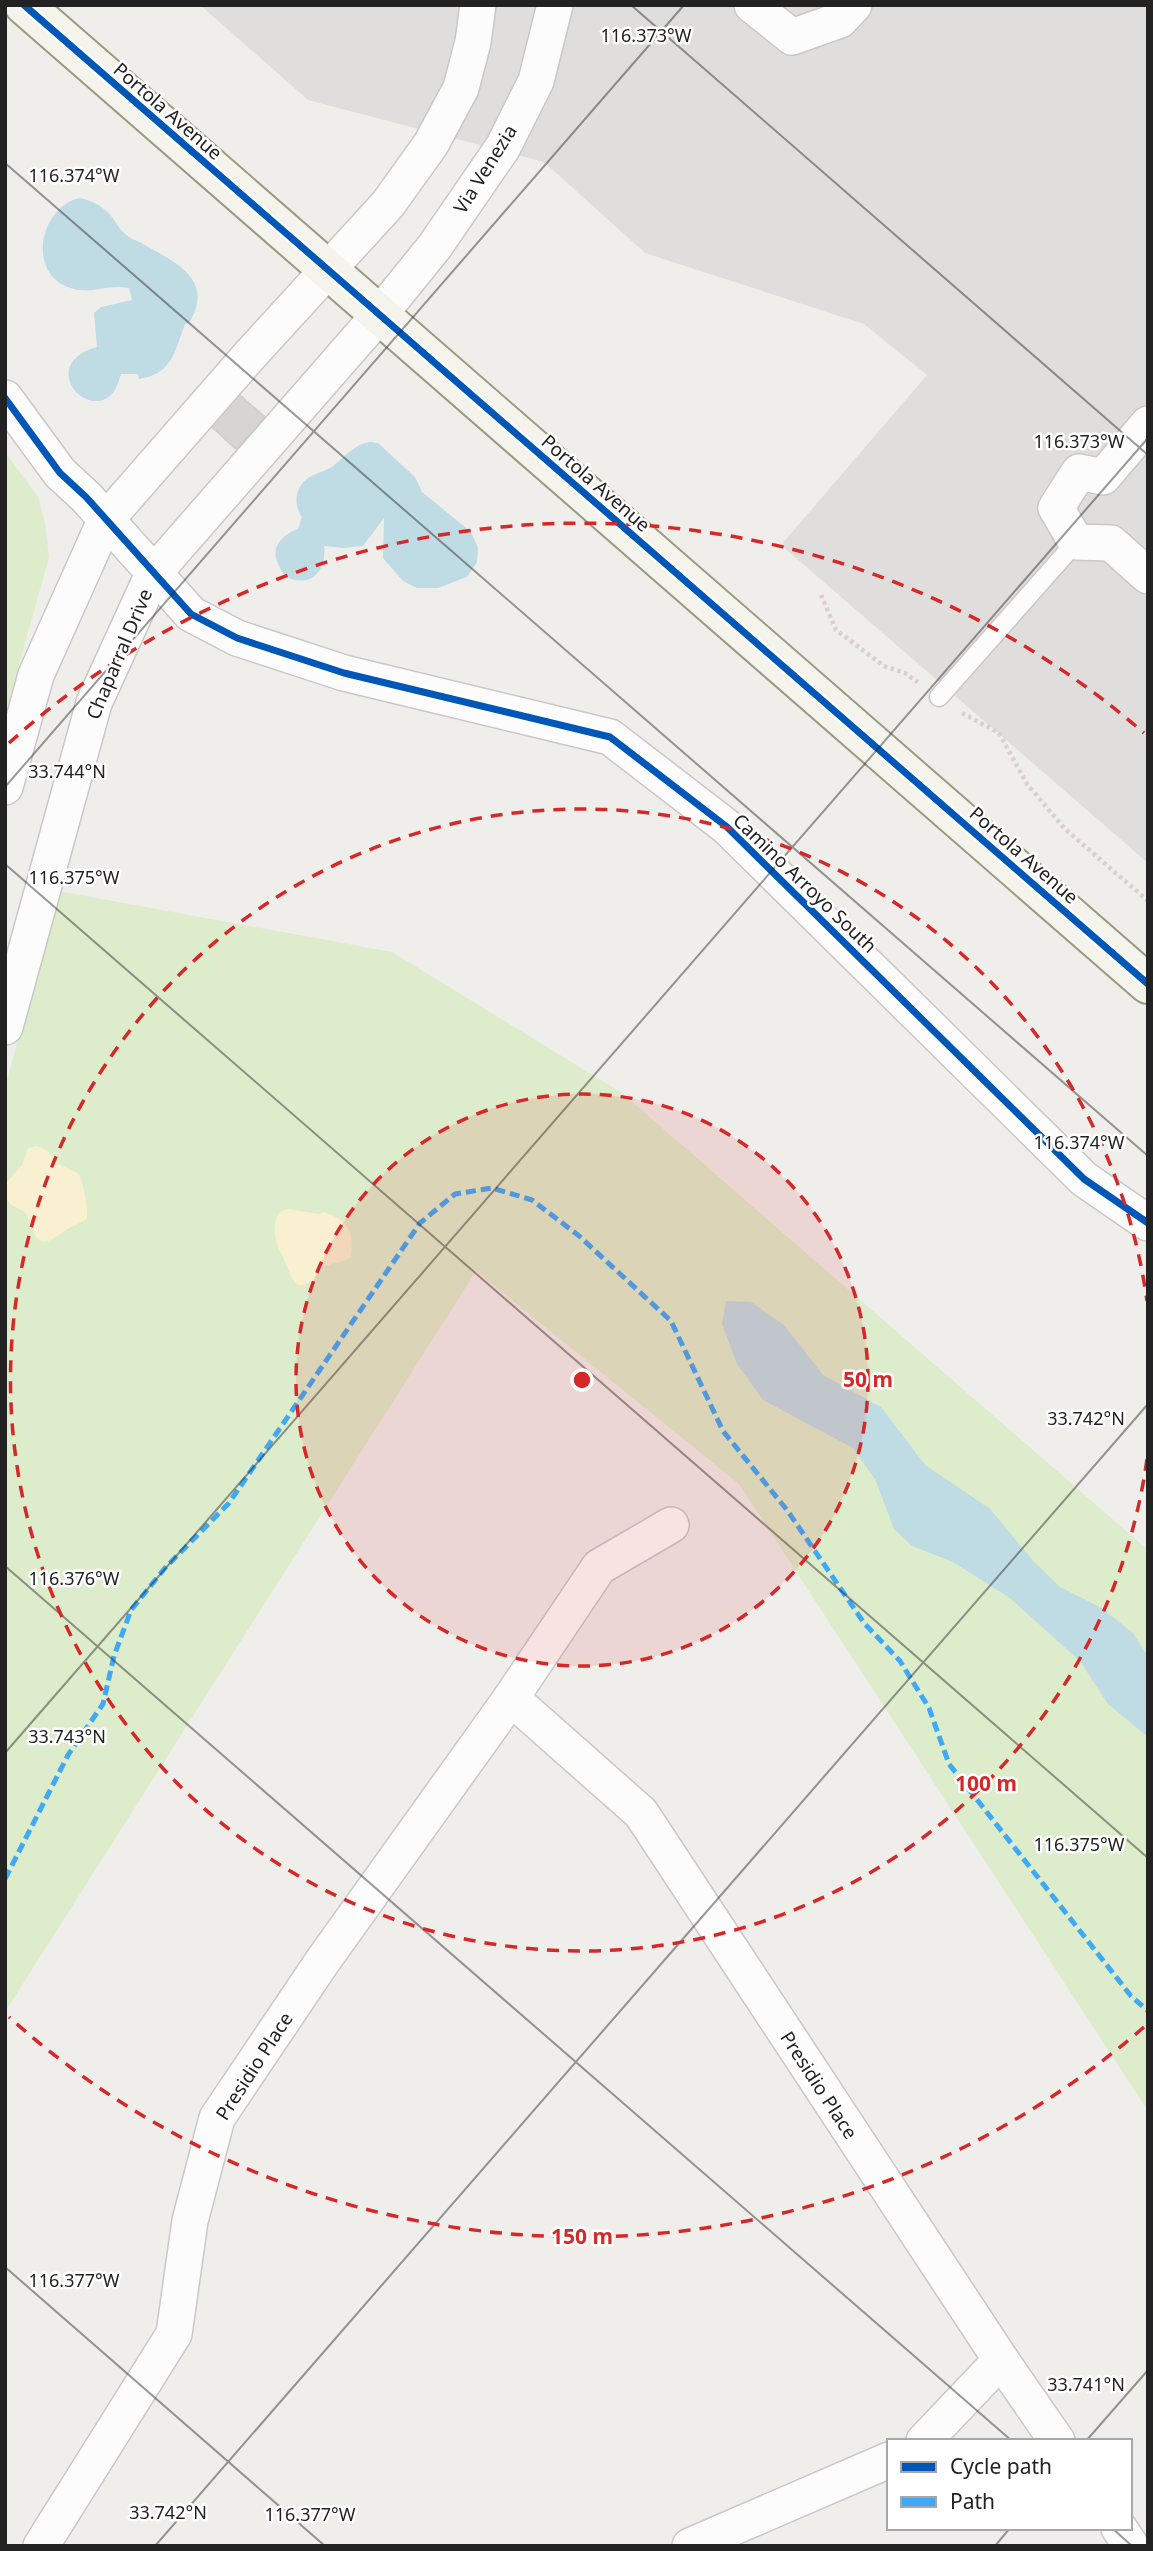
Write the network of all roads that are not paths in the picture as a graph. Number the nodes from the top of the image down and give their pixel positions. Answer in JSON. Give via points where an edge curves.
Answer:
{"nodes":[{"id":1,"x":24,"y":5,"type":"edge"},
{"id":2,"x":478,"y":5,"type":"edge"},
{"id":3,"x":555,"y":5,"type":"edge"},
{"id":4,"x":752,"y":5,"type":"edge"},
{"id":5,"x":847,"y":13,"type":"edge"},
{"id":6,"x":328,"y":270,"type":"junction"},
{"id":7,"x":380,"y":314,"type":"junction"},
{"id":8,"x":5,"y":398,"type":"edge"},
{"id":9,"x":1148,"y":424,"type":"edge"},
{"id":10,"x":105,"y":521,"type":"junction"},
{"id":11,"x":1076,"y":542,"type":"junction"},
{"id":12,"x":153,"y":574,"type":"junction"},
{"id":13,"x":1148,"y":576,"type":"edge"},
{"id":14,"x":939,"y":697,"type":"road end"},
{"id":15,"x":5,"y":787,"type":"edge"},
{"id":16,"x":1148,"y":984,"type":"edge"},
{"id":17,"x":5,"y":1027,"type":"edge"},
{"id":18,"x":1148,"y":1223,"type":"edge"},
{"id":19,"x":671,"y":1525,"type":"dead end"},
{"id":20,"x":511,"y":1698,"type":"junction"},
{"id":21,"x":1001,"y":2360,"type":"junction"},
{"id":22,"x":926,"y":2439,"type":"edge"},
{"id":23,"x":1056,"y":2439,"type":"edge"},
{"id":24,"x":887,"y":2461,"type":"edge"},
{"id":25,"x":1120,"y":2530,"type":"edge"},
{"id":26,"x":41,"y":2546,"type":"edge"},
{"id":27,"x":690,"y":2546,"type":"edge"},
{"id":28,"x":1131,"y":2546,"type":"edge"}],
"edges":[{"from":1,"to":6,"type":"main road","name":"Portola Avenue"},
{"from":2,"to":6,"type":"street","via":[[461,88],[431,144],[388,204]]},
{"from":3,"to":7,"type":"street","name":"Via Venezia","via":[[536,81],[503,147],[435,246]]},
{"from":4,"to":5,"type":"street","via":[[792,37]]},
{"from":6,"to":7,"type":"main road","name":"Portola Avenue"},
{"from":6,"to":10,"type":"street"},
{"from":7,"to":12,"type":"street","name":"Chaparral Drive"},
{"from":7,"to":16,"type":"main road","name":"Portola Avenue"},
{"from":8,"to":10,"type":"street","name":"Camino Arroyo South","via":[[60,473]]},
{"from":9,"to":11,"type":"street","via":[[1103,477],[1079,472],[1056,508]]},
{"from":10,"to":12,"type":"street","name":"Camino Arroyo South"},
{"from":10,"to":15,"type":"street","via":[[36,675]]},
{"from":11,"to":13,"type":"street","via":[[1111,543]]},
{"from":11,"to":14,"type":"lane"},
{"from":12,"to":17,"type":"street","name":"Chaparral Drive","via":[[94,704]]},
{"from":12,"to":18,"type":"street","name":"Camino Arroyo South","via":[[191,614],[237,638],[344,673],[610,737],[727,827],[1084,1179]]},
{"from":19,"to":20,"type":"street","name":"Presidio Place","via":[[599,1567]]},
{"from":20,"to":21,"type":"street","name":"Presidio Place","via":[[641,1813]]},
{"from":20,"to":26,"type":"street","name":"Presidio Place","via":[[217,2118],[190,2221],[174,2334]]},
{"from":21,"to":22,"type":"street"},
{"from":21,"to":23,"type":"street","name":"Presidio Place"},
{"from":24,"to":27,"type":"street"},
{"from":25,"to":28,"type":"street"}]}
